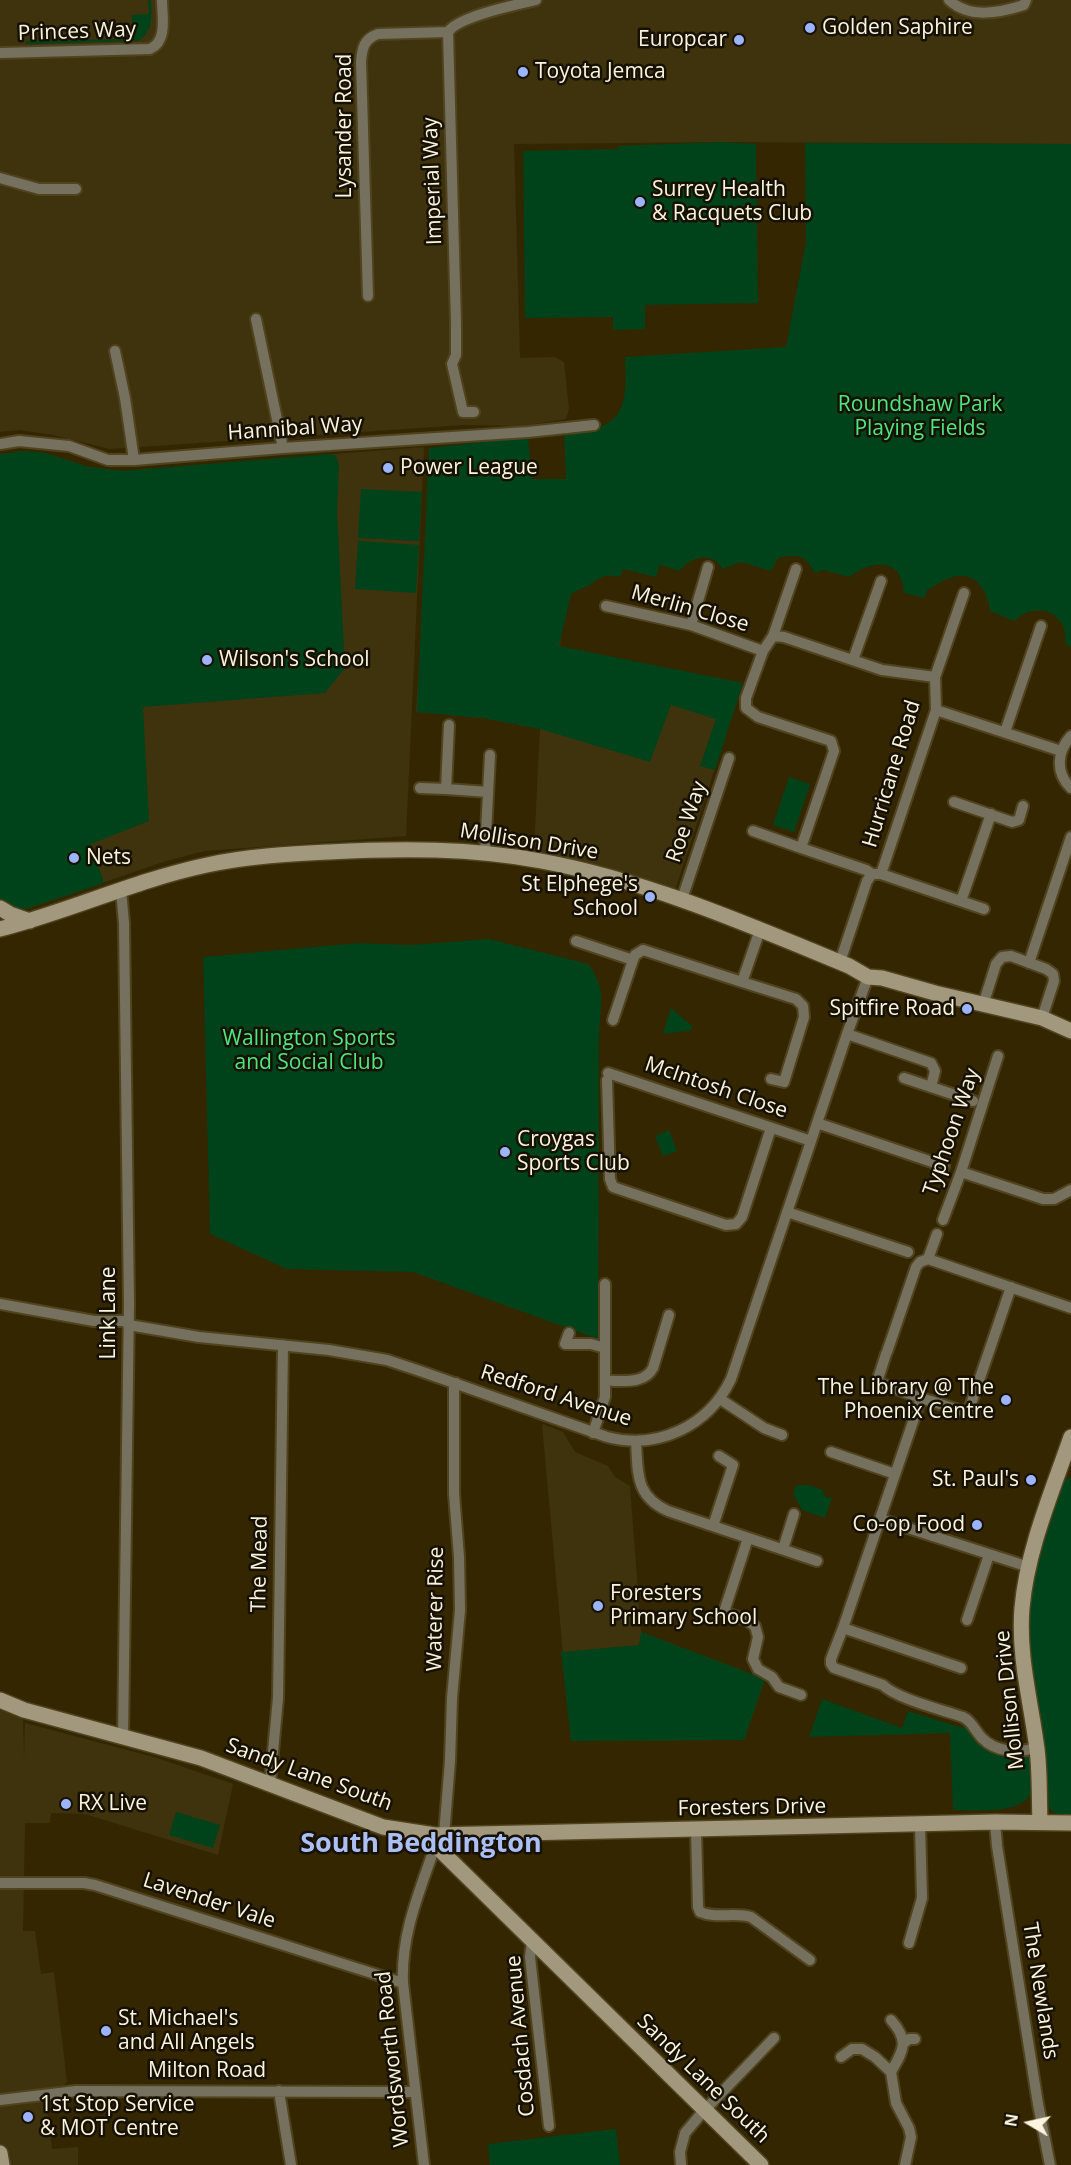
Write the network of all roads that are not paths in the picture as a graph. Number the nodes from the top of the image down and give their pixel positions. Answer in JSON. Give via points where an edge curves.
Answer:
{"nodes":[{"id":1,"x":162,"y":0,"type":"edge"},
{"id":2,"x":536,"y":0,"type":"edge"},
{"id":3,"x":949,"y":0,"type":"edge"},
{"id":4,"x":1026,"y":0,"type":"edge"},
{"id":5,"x":448,"y":32,"type":"junction"},
{"id":6,"x":0,"y":53,"type":"edge"},
{"id":7,"x":0,"y":178,"type":"edge"},
{"id":8,"x":75,"y":189,"type":"dead end"},
{"id":9,"x":368,"y":296,"type":"dead end"},
{"id":10,"x":256,"y":319,"type":"dead end"},
{"id":11,"x":115,"y":351,"type":"dead end"},
{"id":12,"x":474,"y":412,"type":"dead end"},
{"id":13,"x":594,"y":425,"type":"dead end"},
{"id":14,"x":0,"y":444,"type":"edge"},
{"id":15,"x":283,"y":448,"type":"junction"},
{"id":16,"x":134,"y":460,"type":"junction"},
{"id":17,"x":708,"y":567,"type":"dead end"},
{"id":18,"x":796,"y":569,"type":"dead end"},
{"id":19,"x":881,"y":581,"type":"dead end"},
{"id":20,"x":964,"y":593,"type":"dead end"},
{"id":21,"x":606,"y":606,"type":"dead end"},
{"id":22,"x":691,"y":625,"type":"junction"},
{"id":23,"x":1041,"y":626,"type":"dead end"},
{"id":24,"x":773,"y":636,"type":"junction"},
{"id":25,"x":763,"y":651,"type":"junction"},
{"id":26,"x":853,"y":660,"type":"junction"},
{"id":27,"x":935,"y":677,"type":"junction"},
{"id":28,"x":936,"y":710,"type":"junction"},
{"id":29,"x":449,"y":725,"type":"dead end"},
{"id":30,"x":1005,"y":732,"type":"junction"},
{"id":31,"x":1071,"y":736,"type":"edge"},
{"id":32,"x":1061,"y":751,"type":"junction"},
{"id":33,"x":490,"y":755,"type":"dead end"},
{"id":34,"x":729,"y":758,"type":"dead end"},
{"id":35,"x":420,"y":788,"type":"dead end"},
{"id":36,"x":1071,"y":788,"type":"edge"},
{"id":37,"x":446,"y":789,"type":"junction"},
{"id":38,"x":488,"y":792,"type":"junction"},
{"id":39,"x":954,"y":802,"type":"dead end"},
{"id":40,"x":1023,"y":806,"type":"dead end"},
{"id":41,"x":991,"y":814,"type":"junction"},
{"id":42,"x":753,"y":831,"type":"dead end"},
{"id":43,"x":1071,"y":837,"type":"edge"},
{"id":44,"x":801,"y":848,"type":"junction"},
{"id":45,"x":484,"y":853,"type":"junction"},
{"id":46,"x":877,"y":874,"type":"junction"},
{"id":47,"x":121,"y":890,"type":"junction"},
{"id":48,"x":682,"y":899,"type":"junction"},
{"id":49,"x":961,"y":901,"type":"junction"},
{"id":50,"x":0,"y":908,"type":"edge"},
{"id":51,"x":984,"y":909,"type":"dead end"},
{"id":52,"x":30,"y":921,"type":"junction"},
{"id":53,"x":0,"y":930,"type":"edge"},
{"id":54,"x":760,"y":930,"type":"junction"},
{"id":55,"x":576,"y":940,"type":"dead end"},
{"id":56,"x":633,"y":960,"type":"junction"},
{"id":57,"x":840,"y":962,"type":"junction"},
{"id":58,"x":1029,"y":963,"type":"junction"},
{"id":59,"x":868,"y":977,"type":"junction"},
{"id":60,"x":742,"y":982,"type":"junction"},
{"id":61,"x":983,"y":1005,"type":"junction"},
{"id":62,"x":1042,"y":1018,"type":"junction"},
{"id":63,"x":613,"y":1020,"type":"dead end"},
{"id":64,"x":1071,"y":1030,"type":"edge"},
{"id":65,"x":847,"y":1034,"type":"junction"},
{"id":66,"x":998,"y":1056,"type":"dead end"},
{"id":67,"x":904,"y":1078,"type":"dead end"},
{"id":68,"x":771,"y":1079,"type":"dead end"},
{"id":69,"x":931,"y":1087,"type":"junction"},
{"id":70,"x":974,"y":1101,"type":"dead end"},
{"id":71,"x":817,"y":1123,"type":"junction"},
{"id":72,"x":771,"y":1128,"type":"junction"},
{"id":73,"x":811,"y":1141,"type":"junction"},
{"id":74,"x":944,"y":1166,"type":"dead end"},
{"id":75,"x":961,"y":1172,"type":"junction"},
{"id":76,"x":1071,"y":1190,"type":"edge"},
{"id":77,"x":787,"y":1212,"type":"junction"},
{"id":78,"x":943,"y":1220,"type":"dead end"},
{"id":79,"x":937,"y":1234,"type":"dead end"},
{"id":80,"x":908,"y":1252,"type":"dead end"},
{"id":81,"x":928,"y":1259,"type":"junction"},
{"id":82,"x":605,"y":1284,"type":"dead end"},
{"id":83,"x":1011,"y":1287,"type":"junction"},
{"id":84,"x":0,"y":1304,"type":"edge"},
{"id":85,"x":1071,"y":1308,"type":"edge"},
{"id":86,"x":669,"y":1315,"type":"dead end"},
{"id":87,"x":129,"y":1325,"type":"junction"},
{"id":88,"x":569,"y":1333,"type":"dead end"},
{"id":89,"x":282,"y":1345,"type":"junction"},
{"id":90,"x":605,"y":1348,"type":"junction"},
{"id":91,"x":605,"y":1381,"type":"junction"},
{"id":92,"x":456,"y":1383,"type":"junction"},
{"id":93,"x":921,"y":1398,"type":"junction"},
{"id":94,"x":720,"y":1399,"type":"junction"},
{"id":95,"x":593,"y":1433,"type":"junction"},
{"id":96,"x":782,"y":1435,"type":"dead end"},
{"id":97,"x":1071,"y":1437,"type":"edge"},
{"id":98,"x":636,"y":1442,"type":"junction"},
{"id":99,"x":831,"y":1452,"type":"dead end"},
{"id":100,"x":719,"y":1456,"type":"dead end"},
{"id":101,"x":1066,"y":1469,"type":"edge"},
{"id":102,"x":895,"y":1474,"type":"junction"},
{"id":103,"x":794,"y":1514,"type":"dead end"},
{"id":104,"x":880,"y":1519,"type":"junction"},
{"id":105,"x":712,"y":1526,"type":"junction"},
{"id":106,"x":748,"y":1538,"type":"junction"},
{"id":107,"x":783,"y":1549,"type":"junction"},
{"id":108,"x":989,"y":1555,"type":"junction"},
{"id":109,"x":818,"y":1561,"type":"dead end"},
{"id":110,"x":1029,"y":1568,"type":"junction"},
{"id":111,"x":967,"y":1620,"type":"dead end"},
{"id":112,"x":843,"y":1628,"type":"junction"},
{"id":113,"x":961,"y":1668,"type":"dead end"},
{"id":114,"x":801,"y":1695,"type":"dead end"},
{"id":115,"x":3,"y":1704,"type":"edge"},
{"id":116,"x":123,"y":1737,"type":"junction"},
{"id":117,"x":1037,"y":1747,"type":"junction"},
{"id":118,"x":270,"y":1784,"type":"junction"},
{"id":119,"x":995,"y":1822,"type":"junction"},
{"id":120,"x":1040,"y":1822,"type":"junction"},
{"id":121,"x":1071,"y":1823,"type":"edge"},
{"id":122,"x":920,"y":1825,"type":"junction"},
{"id":123,"x":696,"y":1830,"type":"junction"},
{"id":124,"x":439,"y":1840,"type":"junction"},
{"id":125,"x":0,"y":1883,"type":"edge"},
{"id":126,"x":532,"y":1942,"type":"junction"},
{"id":127,"x":909,"y":1943,"type":"dead end"},
{"id":128,"x":810,"y":1960,"type":"dead end"},
{"id":129,"x":402,"y":1983,"type":"junction"},
{"id":130,"x":891,"y":2020,"type":"dead end"},
{"id":131,"x":774,"y":2037,"type":"dead end"},
{"id":132,"x":915,"y":2039,"type":"dead end"},
{"id":133,"x":903,"y":2043,"type":"junction"},
{"id":134,"x":842,"y":2057,"type":"dead end"},
{"id":135,"x":891,"y":2072,"type":"junction"},
{"id":136,"x":279,"y":2091,"type":"junction"},
{"id":137,"x":415,"y":2092,"type":"junction"},
{"id":138,"x":0,"y":2100,"type":"edge"},
{"id":139,"x":705,"y":2110,"type":"junction"},
{"id":140,"x":549,"y":2126,"type":"dead end"},
{"id":141,"x":0,"y":2153,"type":"edge"},
{"id":142,"x":2,"y":2165,"type":"edge"},
{"id":143,"x":291,"y":2165,"type":"edge"},
{"id":144,"x":424,"y":2165,"type":"edge"},
{"id":145,"x":681,"y":2165,"type":"edge"},
{"id":146,"x":761,"y":2165,"type":"edge"},
{"id":147,"x":905,"y":2165,"type":"edge"},
{"id":148,"x":1050,"y":2165,"type":"edge"}],
"edges":[{"from":1,"to":6,"type":"street","name":"Princes Way","via":[[162,33],[155,46],[140,50]]},
{"from":2,"to":5,"type":"street","via":[[476,16],[454,25]]},
{"from":3,"to":4,"type":"street","via":[[963,10],[979,13],[1008,10],[1024,5]]},
{"from":5,"to":9,"type":"street","name":"Lysander Road","via":[[378,34],[364,44],[361,62]]},
{"from":5,"to":12,"type":"street","name":"Imperial Way","via":[[456,323],[456,355],[452,364],[463,412]]},
{"from":7,"to":8,"type":"street","via":[[39,189]]},
{"from":10,"to":15,"type":"street"},
{"from":11,"to":16,"type":"street"},
{"from":13,"to":15,"type":"street","name":"Hannibal Way"},
{"from":14,"to":16,"type":"street","name":"Hannibal Way","via":[[19,441],[69,446],[108,460]]},
{"from":15,"to":16,"type":"street","name":"Hannibal Way"},
{"from":17,"to":22,"type":"street"},
{"from":18,"to":24,"type":"street"},
{"from":19,"to":26,"type":"street"},
{"from":20,"to":27,"type":"street"},
{"from":21,"to":22,"type":"street","name":"Merlin Close"},
{"from":22,"to":25,"type":"street","name":"Merlin Close"},
{"from":23,"to":30,"type":"street"},
{"from":24,"to":25,"type":"street"},
{"from":24,"to":26,"type":"street","name":"Hurricane Road"},
{"from":25,"to":44,"type":"street","via":[[746,708],[758,717],[831,741],[833,745]]},
{"from":26,"to":27,"type":"street","name":"Hurricane Road"},
{"from":27,"to":28,"type":"street","name":"Hurricane Road"},
{"from":28,"to":30,"type":"street"},
{"from":28,"to":46,"type":"street","name":"Hurricane Road"},
{"from":29,"to":37,"type":"street"},
{"from":30,"to":32,"type":"street"},
{"from":31,"to":32,"type":"street"},
{"from":32,"to":36,"type":"street","via":[[1061,774]]},
{"from":33,"to":38,"type":"street"},
{"from":34,"to":48,"type":"street","name":"Roe Way"},
{"from":35,"to":37,"type":"street"},
{"from":37,"to":38,"type":"street"},
{"from":38,"to":45,"type":"street"},
{"from":39,"to":41,"type":"street"},
{"from":40,"to":41,"type":"street","via":[[1019,820],[1012,822]]},
{"from":41,"to":49,"type":"street"},
{"from":42,"to":44,"type":"street"},
{"from":43,"to":58,"type":"street"},
{"from":44,"to":46,"type":"street"},
{"from":45,"to":47,"type":"main road","name":"Mollison Drive","via":[[428,849],[244,858],[172,872]]},
{"from":45,"to":48,"type":"main road","name":"Mollison Drive","via":[[584,870]]},
{"from":46,"to":49,"type":"street"},
{"from":46,"to":57,"type":"street","name":"Hurricane Road","via":[[867,881]]},
{"from":47,"to":52,"type":"main road","name":"Mollison Drive"},
{"from":47,"to":87,"type":"street","name":"Link Lane"},
{"from":48,"to":54,"type":"main road","name":"Mollison Drive"},
{"from":49,"to":51,"type":"street"},
{"from":50,"to":52,"type":"main road"},
{"from":52,"to":53,"type":"main road","name":"Mollison Drive"},
{"from":54,"to":57,"type":"main road","name":"Mollison Drive"},
{"from":54,"to":60,"type":"street"},
{"from":55,"to":56,"type":"street"},
{"from":56,"to":60,"type":"street","via":[[639,952],[647,951]]},
{"from":56,"to":63,"type":"street"},
{"from":57,"to":59,"type":"main road","name":"Mollison Drive"},
{"from":58,"to":61,"type":"street","via":[[1008,956],[999,959]]},
{"from":58,"to":62,"type":"street","via":[[1050,970],[1054,977]]},
{"from":59,"to":61,"type":"main road","name":"Mollison Drive"},
{"from":59,"to":65,"type":"street","name":"Redford Avenue"},
{"from":60,"to":68,"type":"street","via":[[795,999],[803,1006],[804,1017],[784,1082]]},
{"from":61,"to":62,"type":"main road","name":"Mollison Drive"},
{"from":62,"to":64,"type":"main road","name":"Mollison Drive"},
{"from":65,"to":69,"type":"street","via":[[931,1063],[935,1071]]},
{"from":65,"to":71,"type":"street","name":"Redford Avenue"},
{"from":66,"to":75,"type":"street","name":"Typhoon Way"},
{"from":67,"to":69,"type":"street"},
{"from":69,"to":70,"type":"street"},
{"from":71,"to":73,"type":"street","name":"Redford Avenue"},
{"from":71,"to":74,"type":"street"},
{"from":72,"to":72,"type":"street","name":"McIntosh Close","via":[[608,1076],[613,1187],[726,1225],[736,1224],[742,1217]]},
{"from":72,"to":73,"type":"street","name":"McIntosh Close"},
{"from":73,"to":77,"type":"street","name":"Redford Avenue"},
{"from":75,"to":76,"type":"street","via":[[1043,1199],[1054,1199]]},
{"from":75,"to":78,"type":"street","name":"Typhoon Way"},
{"from":77,"to":80,"type":"street"},
{"from":77,"to":94,"type":"street","name":"Redford Avenue","via":[[731,1380]]},
{"from":79,"to":81,"type":"street"},
{"from":81,"to":83,"type":"street"},
{"from":81,"to":93,"type":"street","via":[[916,1267],[877,1382]]},
{"from":82,"to":90,"type":"street"},
{"from":83,"to":85,"type":"street"},
{"from":83,"to":93,"type":"street","via":[[969,1409],[959,1410]]},
{"from":84,"to":87,"type":"street","name":"Redford Avenue","via":[[88,1320],[124,1321]]},
{"from":86,"to":91,"type":"street","via":[[648,1375]]},
{"from":87,"to":89,"type":"street","name":"Redford Avenue"},
{"from":87,"to":116,"type":"street","name":"Link Lane"},
{"from":88,"to":90,"type":"street","via":[[565,1344]]},
{"from":89,"to":92,"type":"street","name":"Redford Avenue","via":[[387,1360]]},
{"from":89,"to":118,"type":"street","name":"The Mead","via":[[278,1698]]},
{"from":90,"to":91,"type":"street"},
{"from":91,"to":95,"type":"street","via":[[604,1402]]},
{"from":92,"to":95,"type":"street","name":"Redford Avenue"},
{"from":92,"to":124,"type":"street","name":"Waterer Rise","via":[[454,1494],[460,1610],[450,1761]]},
{"from":93,"to":102,"type":"street"},
{"from":94,"to":96,"type":"street"},
{"from":94,"to":98,"type":"street","name":"Redford Avenue","via":[[682,1430]]},
{"from":95,"to":98,"type":"street","name":"Redford Avenue"},
{"from":97,"to":101,"type":"main road","name":"Mollison Drive"},
{"from":98,"to":105,"type":"street","via":[[641,1488],[656,1505]]},
{"from":99,"to":102,"type":"street"},
{"from":100,"to":105,"type":"street","via":[[733,1465]]},
{"from":101,"to":110,"type":"main road","name":"Mollison Drive"},
{"from":102,"to":104,"type":"street"},
{"from":103,"to":107,"type":"street"},
{"from":104,"to":108,"type":"street"},
{"from":104,"to":112,"type":"street"},
{"from":105,"to":106,"type":"street"},
{"from":106,"to":107,"type":"street"},
{"from":106,"to":114,"type":"street","via":[[724,1612],[755,1626],[758,1637],[753,1659],[758,1669],[772,1677],[779,1687]]},
{"from":107,"to":109,"type":"street"},
{"from":108,"to":110,"type":"street"},
{"from":108,"to":111,"type":"street"},
{"from":110,"to":117,"type":"main road","name":"Mollison Drive","via":[[1022,1608],[1022,1656]]},
{"from":112,"to":113,"type":"street"},
{"from":112,"to":117,"type":"street","via":[[831,1659],[834,1668],[963,1717],[997,1748]]},
{"from":115,"to":116,"type":"main road","name":"Sandy Lane South"},
{"from":116,"to":118,"type":"main road","name":"Sandy Lane South","via":[[201,1758]]},
{"from":117,"to":120,"type":"main road","name":"Mollison Drive"},
{"from":118,"to":124,"type":"main road","name":"Sandy Lane South","via":[[383,1827]]},
{"from":119,"to":120,"type":"main road","name":"Foresters Drive"},
{"from":119,"to":122,"type":"main road","name":"Foresters Drive"},
{"from":119,"to":148,"type":"street","name":"The Newlands"},
{"from":120,"to":121,"type":"main road","name":"Foresters Drive"},
{"from":122,"to":123,"type":"main road","name":"Foresters Drive"},
{"from":122,"to":127,"type":"street","via":[[922,1898]]},
{"from":123,"to":124,"type":"main road","name":"Foresters Drive"},
{"from":123,"to":128,"type":"street","via":[[700,1912],[751,1917]]},
{"from":124,"to":126,"type":"main road","name":"Sandy Lane South"},
{"from":124,"to":129,"type":"street","name":"Wordsworth Road","via":[[407,1930]]},
{"from":125,"to":129,"type":"street","name":"Lavender Vale","via":[[90,1884]]},
{"from":126,"to":139,"type":"main road","name":"Sandy Lane South"},
{"from":126,"to":140,"type":"street","name":"Cosdach Avenue","via":[[530,1957]]},
{"from":129,"to":137,"type":"street","name":"Wordsworth Road"},
{"from":130,"to":133,"type":"street","via":[[900,2030]]},
{"from":131,"to":139,"type":"street"},
{"from":132,"to":133,"type":"street"},
{"from":133,"to":135,"type":"street"},
{"from":134,"to":135,"type":"street","via":[[852,2049],[862,2049]]},
{"from":135,"to":147,"type":"street","via":[[896,2103],[911,2137]]},
{"from":136,"to":137,"type":"street","name":"Milton Road"},
{"from":136,"to":138,"type":"street","name":"Milton Road","via":[[76,2091]]},
{"from":136,"to":143,"type":"street"},
{"from":137,"to":144,"type":"street","name":"Wordsworth Road"},
{"from":139,"to":145,"type":"street","via":[[685,2133]]},
{"from":139,"to":146,"type":"main road","name":"Sandy Lane South"},
{"from":141,"to":142,"type":"main road"}]}
